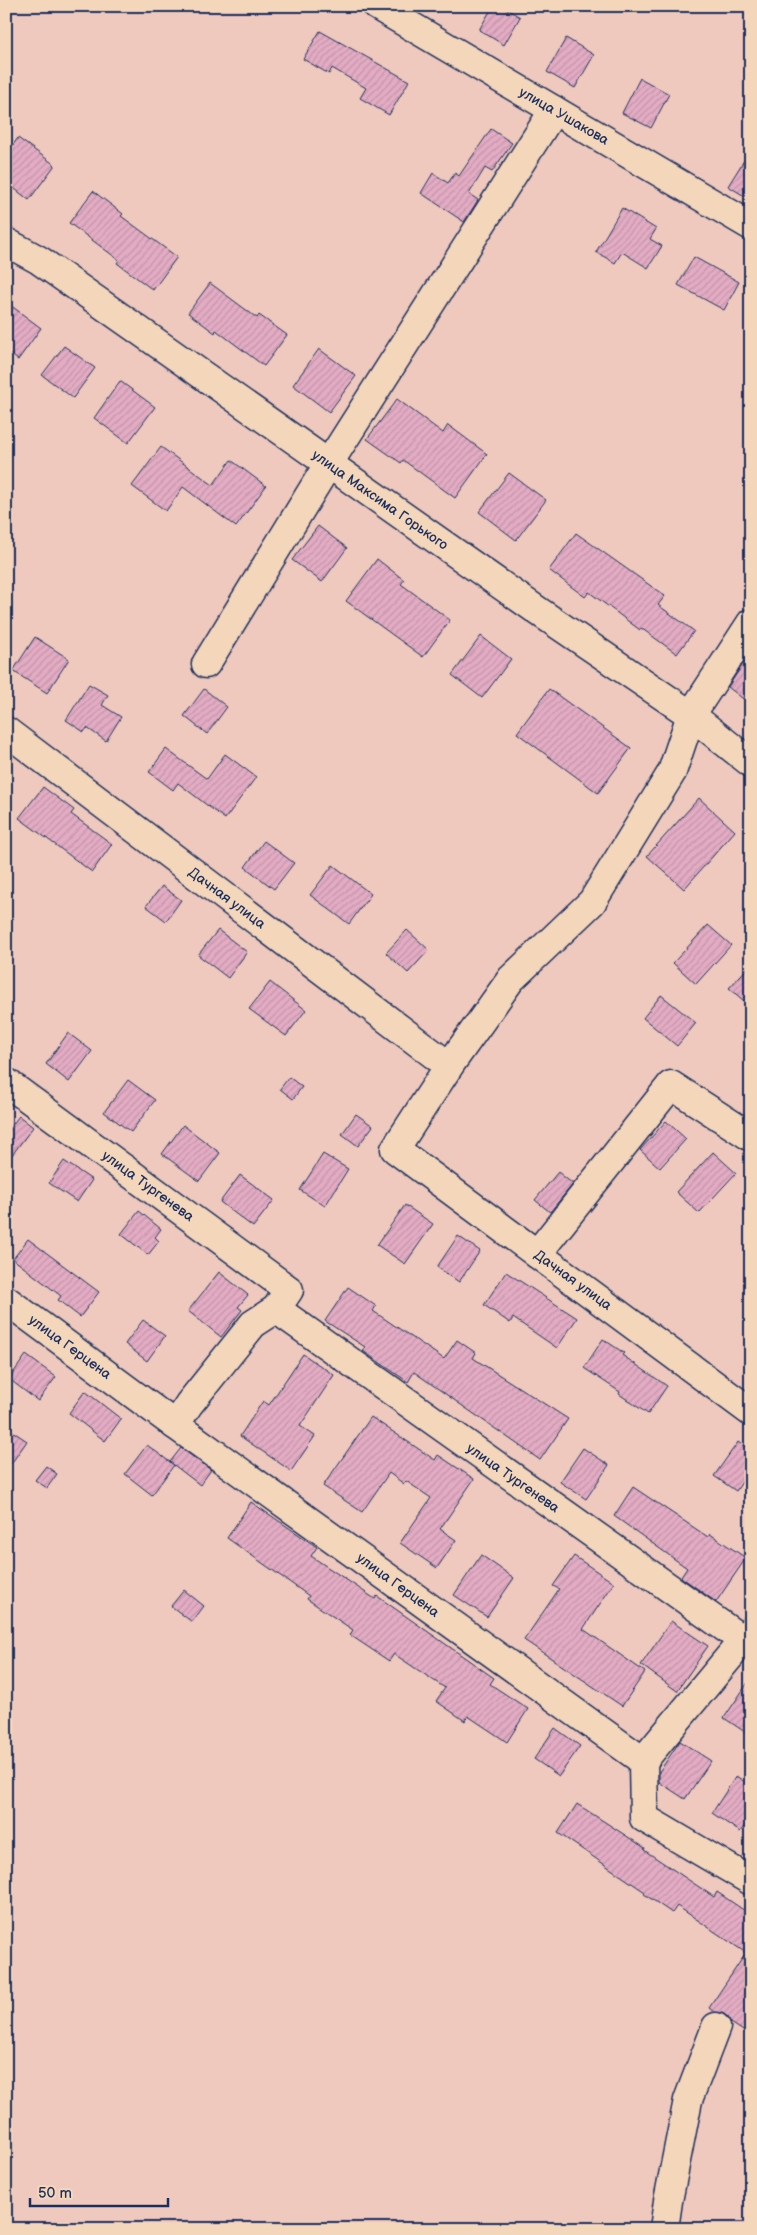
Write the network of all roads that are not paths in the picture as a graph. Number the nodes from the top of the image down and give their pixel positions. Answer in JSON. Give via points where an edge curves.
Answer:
{"nodes":[{"id":1,"x":377,"y":6,"type":"edge"},
{"id":2,"x":554,"y":110,"type":"junction"},
{"id":3,"x":751,"y":226,"type":"edge"},
{"id":4,"x":6,"y":242,"type":"edge"},
{"id":5,"x":329,"y":463,"type":"junction"},
{"id":6,"x":751,"y":623,"type":"edge"},
{"id":7,"x":206,"y":664,"type":"dead end"},
{"id":8,"x":690,"y":715,"type":"junction"},
{"id":9,"x":6,"y":731,"type":"edge"},
{"id":10,"x":751,"y":763,"type":"edge"},
{"id":11,"x":449,"y":1066,"type":"junction"},
{"id":12,"x":6,"y":1082,"type":"edge"},
{"id":13,"x":751,"y":1137,"type":"edge"},
{"id":14,"x":537,"y":1254,"type":"junction"},
{"id":15,"x":283,"y":1299,"type":"junction"},
{"id":16,"x":6,"y":1300,"type":"edge"},
{"id":17,"x":751,"y":1412,"type":"edge"},
{"id":18,"x":175,"y":1425,"type":"junction"},
{"id":19,"x":748,"y":1640,"type":"edge"},
{"id":20,"x":644,"y":1761,"type":"junction"},
{"id":21,"x":751,"y":1881,"type":"edge"},
{"id":22,"x":716,"y":2027,"type":"dead end"},
{"id":23,"x":664,"y":2229,"type":"edge"}],
"edges":[{"from":1,"to":2,"type":"street","name":"улица Ушакова"},
{"from":2,"to":3,"type":"street","name":"улица Ушакова"},
{"from":2,"to":5,"type":"street"},
{"from":4,"to":5,"type":"street","name":"улица Максима Горького","via":[[39,260]]},
{"from":5,"to":7,"type":"street"},
{"from":5,"to":8,"type":"street","name":"улица Максима Горького"},
{"from":6,"to":8,"type":"street"},
{"from":8,"to":10,"type":"street","name":"улица Максима Горького"},
{"from":8,"to":11,"type":"street","via":[[672,772],[592,902],[511,979]]},
{"from":9,"to":11,"type":"street","name":"Дачная улица"},
{"from":11,"to":14,"type":"street","name":"Дачная улица","via":[[395,1149]]},
{"from":12,"to":15,"type":"street","name":"улица Тургенева"},
{"from":13,"to":14,"type":"street","via":[[672,1085]]},
{"from":14,"to":17,"type":"street","name":"Дачная улица"},
{"from":15,"to":18,"type":"street","via":[[253,1324]]},
{"from":15,"to":19,"type":"street","name":"улица Тургенева"},
{"from":16,"to":18,"type":"street","name":"улица Герцена"},
{"from":18,"to":20,"type":"street","name":"улица Герцена"},
{"from":19,"to":20,"type":"street"},
{"from":20,"to":21,"type":"street","via":[[644,1818]]},
{"from":22,"to":23,"type":"street","via":[[688,2100]]}]}
